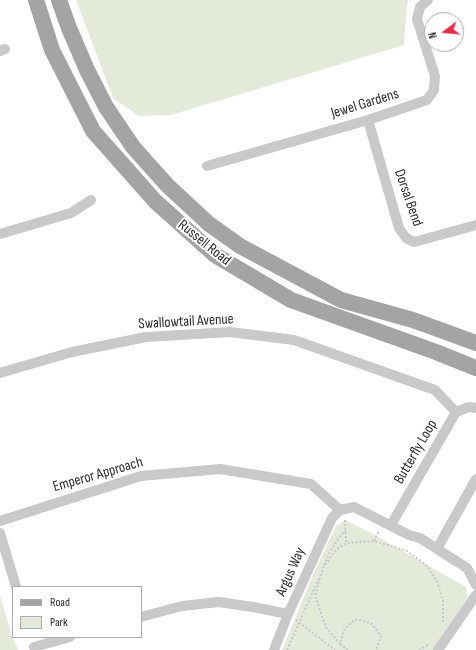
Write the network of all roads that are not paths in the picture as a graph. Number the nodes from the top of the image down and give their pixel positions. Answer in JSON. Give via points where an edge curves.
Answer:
{"nodes":[{"id":1,"x":36,"y":0,"type":"edge"},
{"id":2,"x":59,"y":0,"type":"edge"},
{"id":3,"x":428,"y":0,"type":"edge"},
{"id":4,"x":368,"y":120,"type":"junction"},
{"id":5,"x":207,"y":166,"type":"dead end"},
{"id":6,"x":91,"y":200,"type":"dead end"},
{"id":7,"x":476,"y":225,"type":"edge"},
{"id":8,"x":0,"y":234,"type":"edge"},
{"id":9,"x":476,"y":343,"type":"edge"},
{"id":10,"x":476,"y":368,"type":"edge"},
{"id":11,"x":0,"y":373,"type":"edge"},
{"id":12,"x":476,"y":408,"type":"edge"},
{"id":13,"x":456,"y":412,"type":"junction"},
{"id":14,"x":476,"y":479,"type":"edge"},
{"id":15,"x":342,"y":510,"type":"junction"},
{"id":16,"x":0,"y":521,"type":"edge"},
{"id":17,"x":391,"y":525,"type":"junction"},
{"id":18,"x":0,"y":533,"type":"edge"},
{"id":19,"x":409,"y":534,"type":"junction"},
{"id":20,"x":438,"y":548,"type":"junction"},
{"id":21,"x":474,"y":581,"type":"edge"},
{"id":22,"x":16,"y":586,"type":"edge"},
{"id":23,"x":476,"y":595,"type":"edge"},
{"id":24,"x":288,"y":614,"type":"junction"},
{"id":25,"x":142,"y":617,"type":"edge"},
{"id":26,"x":65,"y":638,"type":"edge"},
{"id":27,"x":33,"y":645,"type":"edge"},
{"id":28,"x":436,"y":645,"type":"edge"},
{"id":29,"x":274,"y":650,"type":"edge"}],
"edges":[{"from":1,"to":10,"type":"main road","name":"Russell Road","via":[[52,50],[93,131],[155,202],[215,255],[291,300]]},
{"from":2,"to":9,"type":"main road","name":"Russell Road","via":[[81,56],[106,107],[134,147],[167,185],[209,224],[240,246],[341,300],[413,320]]},
{"from":3,"to":4,"type":"street","name":"Jewel Gardens","via":[[420,7],[417,19],[435,76],[434,90],[427,100]]},
{"from":4,"to":5,"type":"street","name":"Jewel Gardens"},
{"from":4,"to":7,"type":"street","name":"Dorsal Bend","via":[[399,228],[406,238],[414,242]]},
{"from":6,"to":8,"type":"street","via":[[71,213]]},
{"from":11,"to":13,"type":"street","name":"Swallowtail Avenue","via":[[72,352],[146,337],[230,332],[294,340],[435,390]]},
{"from":12,"to":13,"type":"street","name":"Butterfly Loop","via":[[469,407]]},
{"from":13,"to":17,"type":"street","name":"Butterfly Loop"},
{"from":14,"to":20,"type":"street"},
{"from":15,"to":16,"type":"street","name":"Emperor Approach","via":[[311,484],[220,469],[141,476]]},
{"from":15,"to":17,"type":"street","via":[[354,507]]},
{"from":15,"to":24,"type":"street","name":"Argus Way","via":[[332,518]]},
{"from":17,"to":19,"type":"street"},
{"from":18,"to":22,"type":"street"},
{"from":19,"to":20,"type":"street"},
{"from":19,"to":21,"type":"street","via":[[419,546]]},
{"from":20,"to":21,"type":"street","via":[[467,568]]},
{"from":23,"to":28,"type":"street"},
{"from":24,"to":25,"type":"street","via":[[220,602],[182,606]]},
{"from":24,"to":29,"type":"street","name":"Argus Way"},
{"from":26,"to":27,"type":"street"}]}
